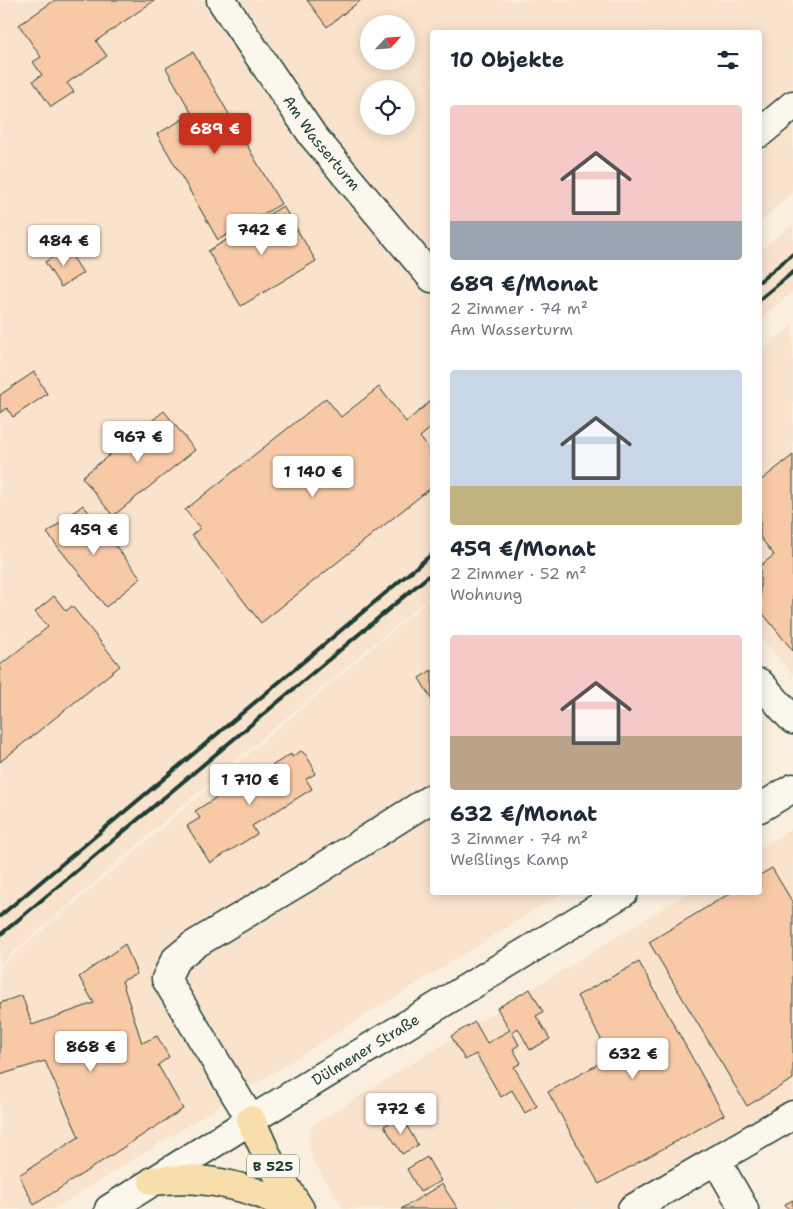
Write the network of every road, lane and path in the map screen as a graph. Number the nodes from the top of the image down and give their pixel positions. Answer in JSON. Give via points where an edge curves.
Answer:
{"nodes":[{"id":1,"x":221,"y":0,"type":"edge"},
{"id":2,"x":793,"y":105,"type":"edge"},
{"id":3,"x":762,"y":131,"type":"edge"},
{"id":4,"x":430,"y":276,"type":"edge"},
{"id":5,"x":762,"y":685,"type":"edge"},
{"id":6,"x":793,"y":720,"type":"edge"},
{"id":7,"x":793,"y":788,"type":"edge"},
{"id":8,"x":430,"y":799,"type":"edge"},
{"id":9,"x":762,"y":807,"type":"edge"},
{"id":10,"x":619,"y":895,"type":"edge"},
{"id":11,"x":793,"y":1115,"type":"edge"},
{"id":12,"x":250,"y":1120,"type":"junction"},
{"id":13,"x":716,"y":1160,"type":"junction"},
{"id":14,"x":153,"y":1181,"type":"junction"},
{"id":15,"x":109,"y":1209,"type":"edge"},
{"id":16,"x":289,"y":1209,"type":"edge"},
{"id":17,"x":300,"y":1209,"type":"edge"},
{"id":18,"x":632,"y":1209,"type":"edge"},
{"id":19,"x":744,"y":1209,"type":"edge"}],
"edges":[{"from":1,"to":4,"type":"street","name":"Am Wasserturm","via":[[314,136]]},
{"from":2,"to":3,"type":"street"},
{"from":5,"to":6,"type":"street"},
{"from":7,"to":9,"type":"street"},
{"from":8,"to":12,"type":"street","via":[[192,946],[175,960],[166,979]]},
{"from":10,"to":12,"type":"street","name":"Dülmener Straße"},
{"from":11,"to":13,"type":"street"},
{"from":12,"to":14,"type":"street","name":"Dülmener Straße"},
{"from":12,"to":17,"type":"main road","number":"B 525","via":[[270,1162]]},
{"from":13,"to":18,"type":"street"},
{"from":13,"to":19,"type":"street"},
{"from":14,"to":15,"type":"street","name":"Dülmener Straße"},
{"from":14,"to":16,"type":"main road","via":[[195,1179],[234,1186],[279,1202]]}]}
